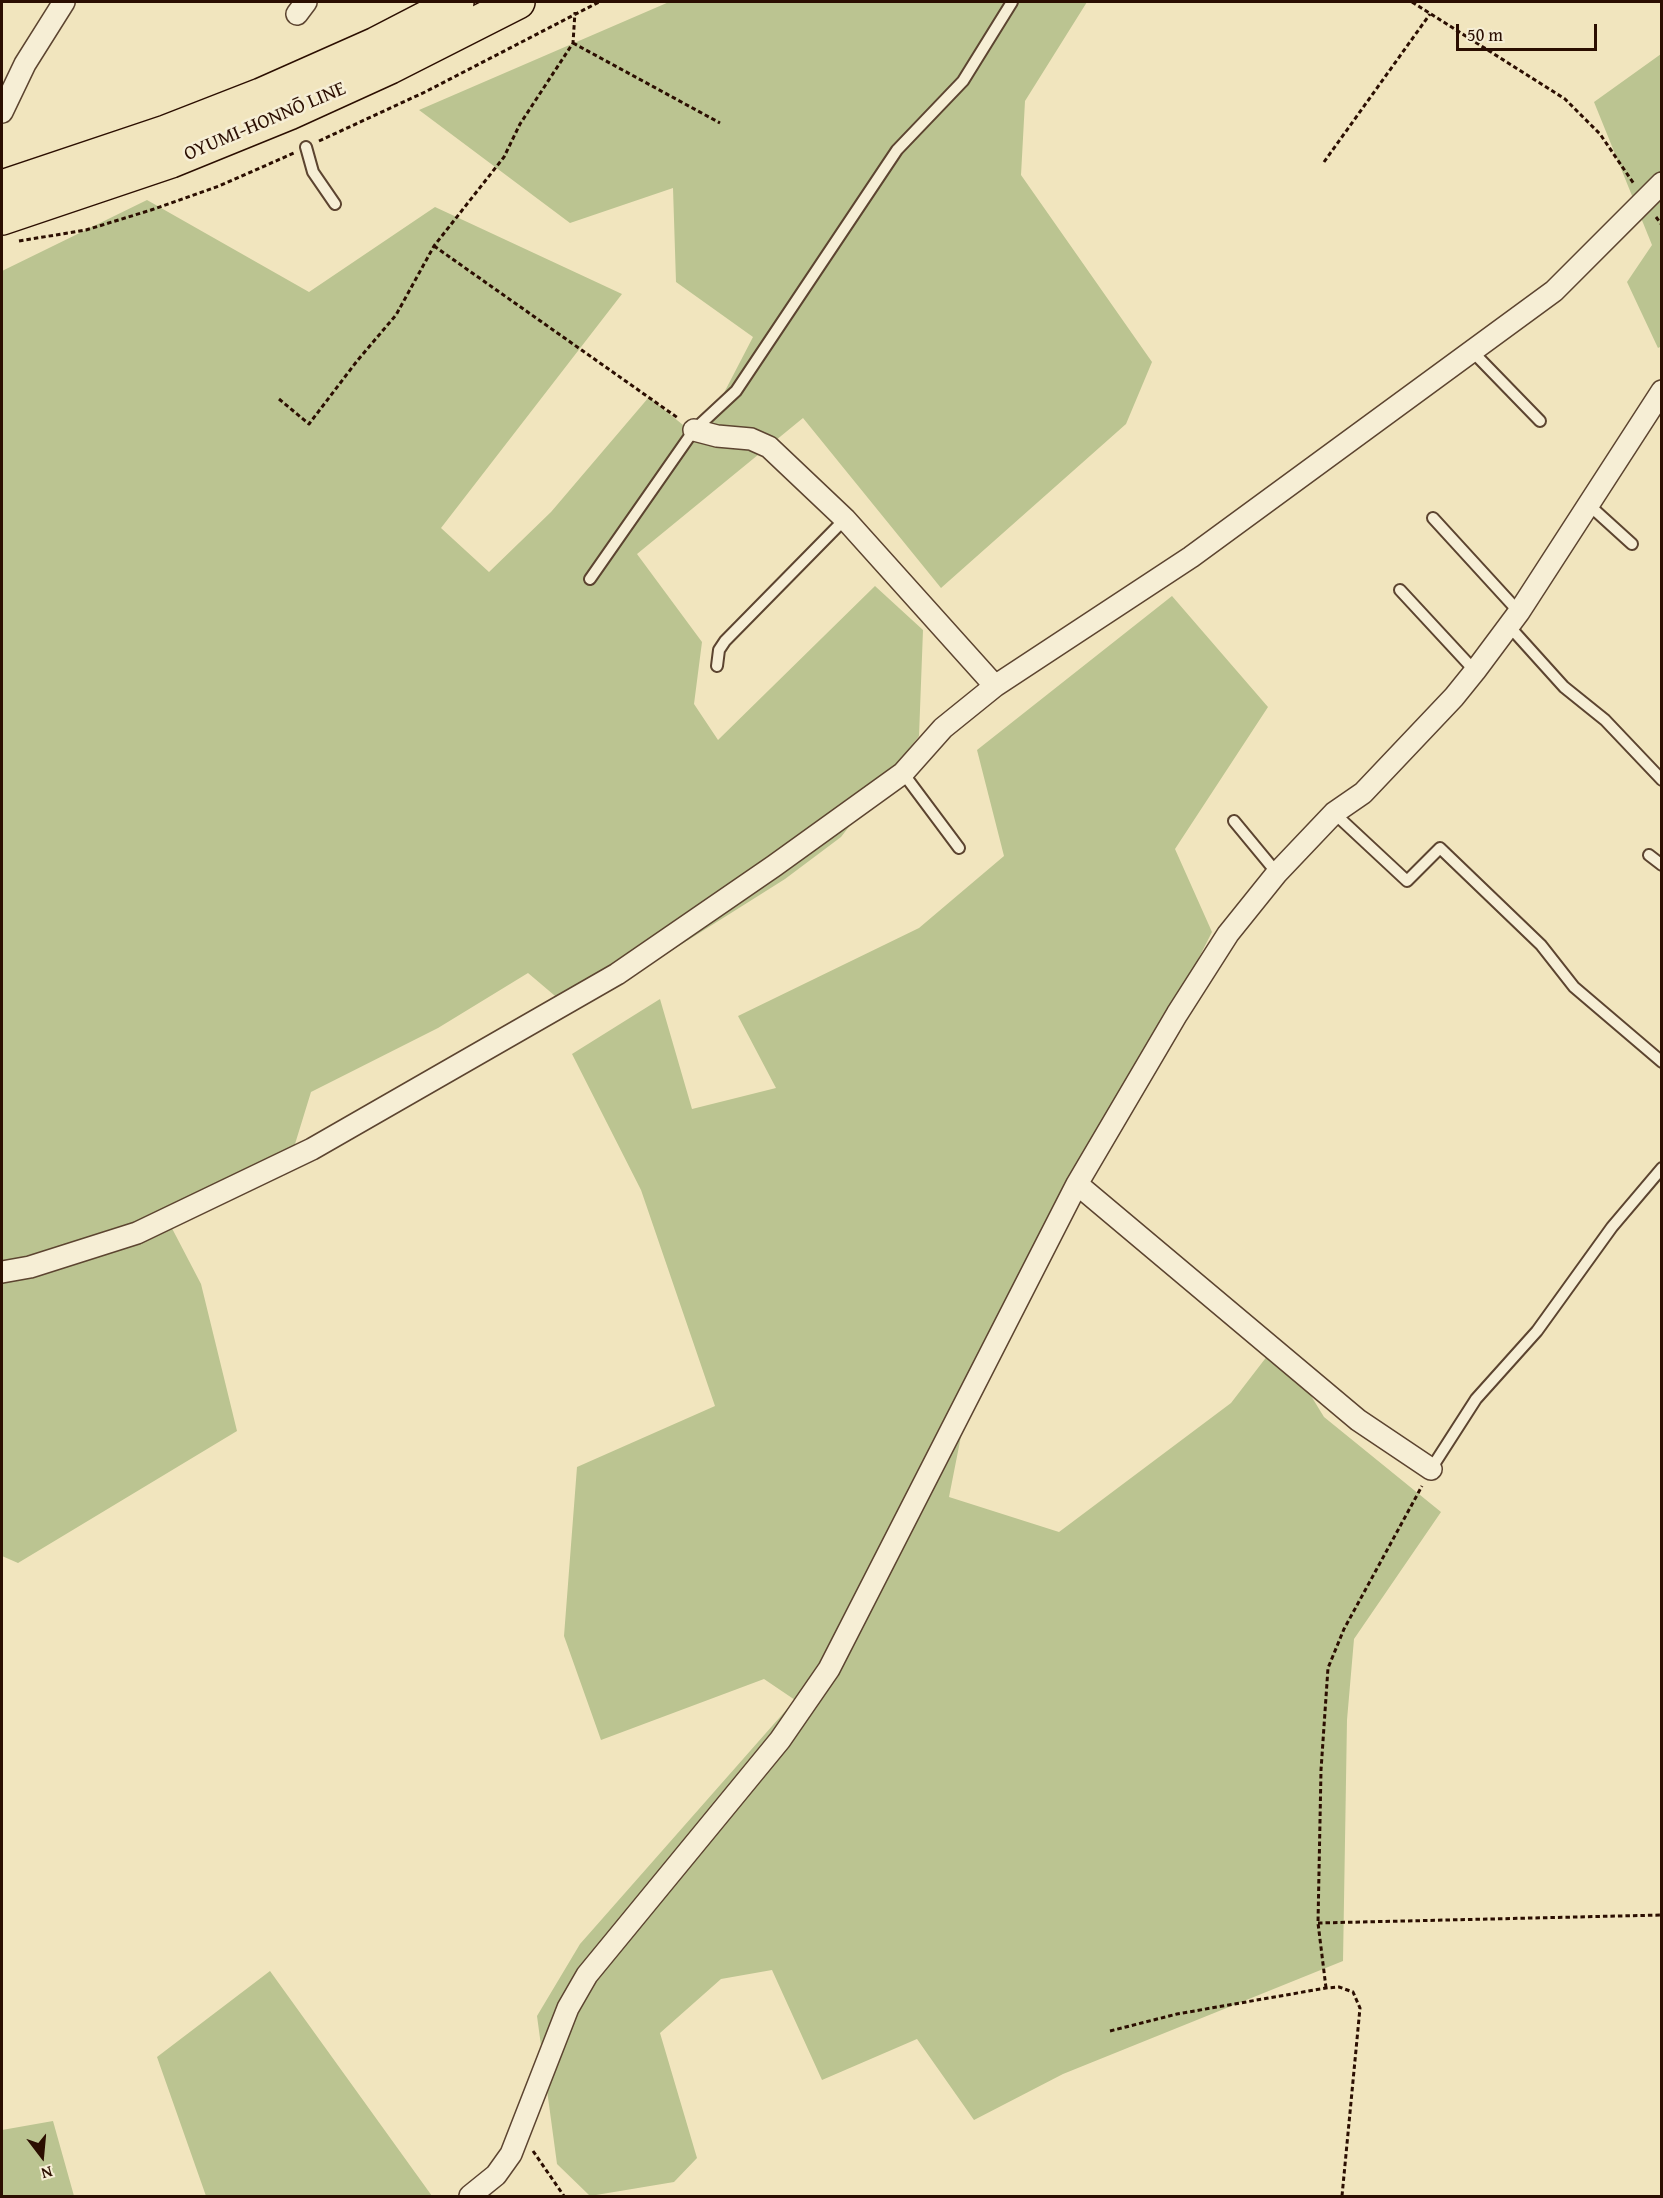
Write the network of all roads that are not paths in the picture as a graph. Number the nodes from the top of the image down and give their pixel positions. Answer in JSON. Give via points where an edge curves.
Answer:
{"nodes":[{"id":1,"x":64,"y":2,"type":"edge"},
{"id":2,"x":457,"y":2,"type":"edge"},
{"id":3,"x":518,"y":2,"type":"edge"},
{"id":4,"x":1012,"y":2,"type":"edge"},
{"id":5,"x":2,"y":112,"type":"edge"},
{"id":6,"x":306,"y":147,"type":"dead end"},
{"id":7,"x":1662,"y":183,"type":"edge"},
{"id":8,"x":2,"y":187,"type":"edge"},
{"id":9,"x":335,"y":204,"type":"dead end"},
{"id":10,"x":2,"y":218,"type":"edge"},
{"id":11,"x":1471,"y":350,"type":"junction"},
{"id":12,"x":1662,"y":391,"type":"edge"},
{"id":13,"x":1539,"y":422,"type":"dead end"},
{"id":14,"x":694,"y":430,"type":"junction"},
{"id":15,"x":1589,"y":505,"type":"junction"},
{"id":16,"x":1433,"y":518,"type":"dead end"},
{"id":17,"x":845,"y":519,"type":"junction"},
{"id":18,"x":1632,"y":544,"type":"dead end"},
{"id":19,"x":590,"y":579,"type":"dead end"},
{"id":20,"x":1400,"y":590,"type":"dead end"},
{"id":21,"x":1514,"y":619,"type":"junction"},
{"id":22,"x":717,"y":666,"type":"dead end"},
{"id":23,"x":1475,"y":671,"type":"junction"},
{"id":24,"x":995,"y":686,"type":"junction"},
{"id":25,"x":903,"y":773,"type":"junction"},
{"id":26,"x":1662,"y":780,"type":"edge"},
{"id":27,"x":1334,"y":813,"type":"junction"},
{"id":28,"x":1234,"y":820,"type":"dead end"},
{"id":29,"x":959,"y":848,"type":"dead end"},
{"id":30,"x":1649,"y":855,"type":"dead end"},
{"id":31,"x":1662,"y":866,"type":"edge"},
{"id":32,"x":1277,"y":873,"type":"junction"},
{"id":33,"x":1662,"y":1062,"type":"edge"},
{"id":34,"x":1662,"y":1168,"type":"edge"},
{"id":35,"x":1077,"y":1184,"type":"junction"},
{"id":36,"x":2,"y":1272,"type":"edge"},
{"id":37,"x":1431,"y":1469,"type":"joint"},
{"id":38,"x":470,"y":2196,"type":"edge"}],
"edges":[{"from":1,"to":5,"type":"street","via":[[26,63]]},
{"from":2,"to":8,"type":"main road","name":"OYUMI-HONNŌ LINE","via":[[376,44],[261,95],[166,132]]},
{"from":3,"to":10,"type":"main road","name":"OYUMI-HONNŌ LINE","via":[[390,67],[278,117],[171,161]]},
{"from":4,"to":14,"type":"lane","via":[[963,81],[897,150],[736,391]]},
{"from":6,"to":9,"type":"lane","via":[[313,172]]},
{"from":7,"to":11,"type":"street","via":[[1554,291]]},
{"from":11,"to":13,"type":"lane"},
{"from":11,"to":24,"type":"street","via":[[1191,557]]},
{"from":12,"to":15,"type":"street"},
{"from":14,"to":17,"type":"street","via":[[751,440],[768,447]]},
{"from":14,"to":19,"type":"lane"},
{"from":15,"to":18,"type":"lane"},
{"from":15,"to":21,"type":"street"},
{"from":16,"to":21,"type":"lane"},
{"from":17,"to":22,"type":"lane","via":[[725,641]]},
{"from":17,"to":24,"type":"street"},
{"from":20,"to":23,"type":"lane"},
{"from":21,"to":23,"type":"street"},
{"from":21,"to":26,"type":"lane","via":[[1564,687],[1605,720]]},
{"from":23,"to":27,"type":"street","via":[[1363,793]]},
{"from":24,"to":25,"type":"street","via":[[943,728]]},
{"from":25,"to":29,"type":"lane"},
{"from":25,"to":36,"type":"street","via":[[617,974],[312,1149],[137,1233]]},
{"from":27,"to":32,"type":"street"},
{"from":27,"to":33,"type":"lane","via":[[1407,881],[1440,848],[1541,945],[1574,987]]},
{"from":28,"to":32,"type":"lane"},
{"from":30,"to":31,"type":"lane"},
{"from":32,"to":35,"type":"street","via":[[1228,934]]},
{"from":34,"to":37,"type":"lane","via":[[1612,1227],[1537,1331],[1476,1399]]},
{"from":35,"to":37,"type":"street","via":[[1358,1420]]},
{"from":35,"to":38,"type":"street","via":[[828,1669],[780,1740],[587,1976],[568,2008],[510,2154],[496,2175]]}]}
